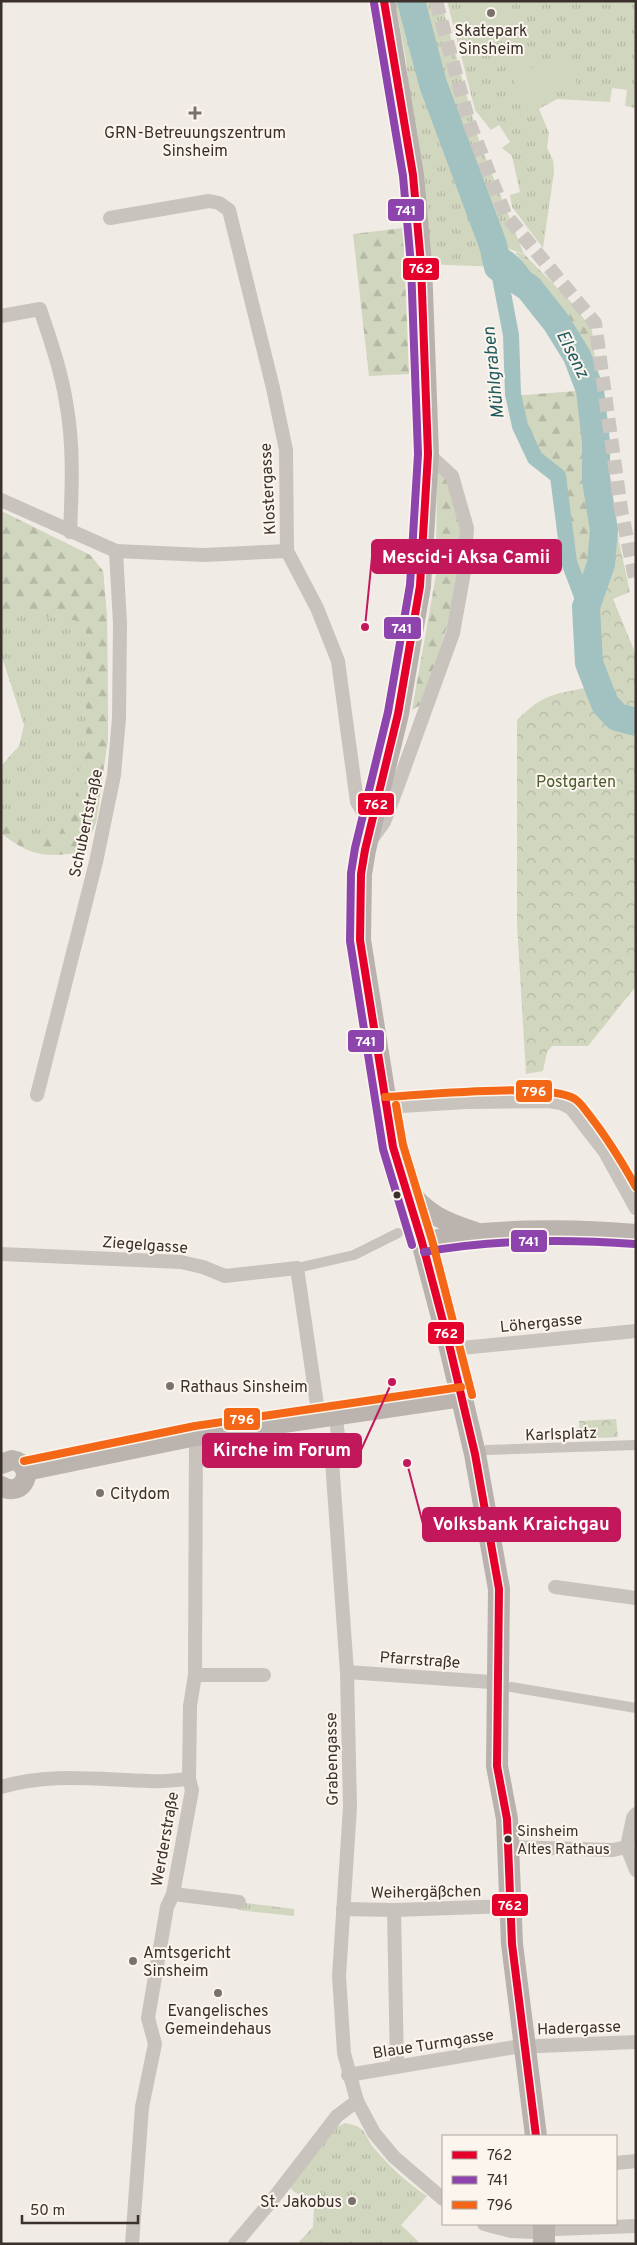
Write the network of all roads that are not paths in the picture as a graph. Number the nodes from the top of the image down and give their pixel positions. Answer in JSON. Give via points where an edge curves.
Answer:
{"nodes":[{"id":1,"x":384,"y":1,"type":"edge"},
{"id":2,"x":110,"y":218,"type":"dead end"},
{"id":3,"x":1,"y":316,"type":"edge"},
{"id":4,"x":428,"y":454,"type":"junction"},
{"id":5,"x":1,"y":500,"type":"edge"},
{"id":6,"x":70,"y":532,"type":"junction"},
{"id":7,"x":116,"y":551,"type":"junction"},
{"id":8,"x":287,"y":552,"type":"junction"},
{"id":9,"x":373,"y":814,"type":"junction"},
{"id":10,"x":365,"y":850,"type":"junction"},
{"id":11,"x":36,"y":1095,"type":"dead end"},
{"id":12,"x":386,"y":1107,"type":"junction"},
{"id":13,"x":404,"y":1186,"type":"junction"},
{"id":14,"x":636,"y":1208,"type":"edge"},
{"id":15,"x":398,"y":1233,"type":"dead end"},
{"id":16,"x":485,"y":1234,"type":"junction"},
{"id":17,"x":636,"y":1234,"type":"edge"},
{"id":18,"x":422,"y":1242,"type":"junction"},
{"id":19,"x":1,"y":1254,"type":"edge"},
{"id":20,"x":297,"y":1268,"type":"junction"},
{"id":21,"x":636,"y":1331,"type":"edge"},
{"id":22,"x":451,"y":1349,"type":"junction"},
{"id":23,"x":462,"y":1398,"type":"junction"},
{"id":24,"x":328,"y":1417,"type":"junction"},
{"id":25,"x":196,"y":1436,"type":"junction"},
{"id":26,"x":636,"y":1445,"type":"edge"},
{"id":27,"x":487,"y":1450,"type":"dead end"},
{"id":28,"x":3,"y":1458,"type":"edge"},
{"id":29,"x":26,"y":1471,"type":"junction"},
{"id":30,"x":2,"y":1489,"type":"edge"},
{"id":31,"x":556,"y":1587,"type":"dead end"},
{"id":32,"x":636,"y":1598,"type":"edge"},
{"id":33,"x":347,"y":1672,"type":"junction"},
{"id":34,"x":195,"y":1674,"type":"junction"},
{"id":35,"x":264,"y":1675,"type":"dead end"},
{"id":36,"x":491,"y":1682,"type":"dead end"},
{"id":37,"x":511,"y":1688,"type":"dead end"},
{"id":38,"x":636,"y":1708,"type":"edge"},
{"id":39,"x":189,"y":1779,"type":"junction"},
{"id":40,"x":1,"y":1787,"type":"edge"},
{"id":41,"x":636,"y":1814,"type":"edge"},
{"id":42,"x":510,"y":1847,"type":"junction"},
{"id":43,"x":627,"y":1847,"type":"junction"},
{"id":44,"x":636,"y":1870,"type":"edge"},
{"id":45,"x":172,"y":1894,"type":"junction"},
{"id":46,"x":239,"y":1902,"type":"dead end"},
{"id":47,"x":510,"y":1906,"type":"junction"},
{"id":48,"x":343,"y":1909,"type":"junction"},
{"id":49,"x":394,"y":1910,"type":"junction"},
{"id":50,"x":636,"y":2042,"type":"edge"},
{"id":51,"x":524,"y":2046,"type":"junction"},
{"id":52,"x":397,"y":2067,"type":"junction"},
{"id":53,"x":348,"y":2075,"type":"junction"},
{"id":54,"x":357,"y":2101,"type":"junction"},
{"id":55,"x":536,"y":2135,"type":"edge"},
{"id":56,"x":636,"y":2161,"type":"edge"},
{"id":57,"x":617,"y":2163,"type":"edge"},
{"id":58,"x":442,"y":2198,"type":"edge"},
{"id":59,"x":488,"y":2225,"type":"edge"},
{"id":60,"x":636,"y":2226,"type":"edge"},
{"id":61,"x":544,"y":2233,"type":"edge"},
{"id":62,"x":132,"y":2244,"type":"edge"},
{"id":63,"x":235,"y":2244,"type":"edge"}],
"edges":[{"from":1,"to":4,"type":"main road","via":[[413,175],[421,264]]},
{"from":2,"to":8,"type":"street","name":"Klostergasse","via":[[209,201],[229,210],[286,450]]},
{"from":3,"to":6,"type":"street","via":[[40,309],[52,345],[66,402],[71,448]]},
{"from":4,"to":9,"type":"main road","via":[[420,586],[397,721]]},
{"from":4,"to":10,"type":"street","via":[[452,476],[467,528],[464,572],[453,633],[429,702],[384,822]]},
{"from":5,"to":6,"type":"street"},
{"from":6,"to":7,"type":"street"},
{"from":7,"to":8,"type":"street","via":[[204,555]]},
{"from":7,"to":11,"type":"street","name":"Schubertstraße","via":[[120,634],[119,718],[114,775],[96,862]]},
{"from":8,"to":9,"type":"street","name":"Klostergasse","via":[[316,608],[338,661],[357,802],[362,810]]},
{"from":9,"to":10,"type":"main road"},
{"from":10,"to":12,"type":"main road","via":[[361,874],[360,940]]},
{"from":12,"to":13,"type":"main road"},
{"from":12,"to":14,"type":"street","via":[[466,1102],[560,1103],[570,1108],[605,1152]]},
{"from":13,"to":16,"type":"main road","via":[[432,1215]]},
{"from":13,"to":18,"type":"main road"},
{"from":15,"to":20,"type":"street","name":"Ziegelgasse","via":[[354,1255]]},
{"from":16,"to":17,"type":"main road","via":[[604,1231]]},
{"from":16,"to":18,"type":"main road"},
{"from":18,"to":22,"type":"main road"},
{"from":19,"to":20,"type":"street","name":"Ziegelgasse","via":[[181,1262],[225,1276]]},
{"from":20,"to":24,"type":"street","name":"Grabengasse"},
{"from":21,"to":22,"type":"street","name":"Löhergasse"},
{"from":22,"to":23,"type":"main road"},
{"from":23,"to":24,"type":"main road"},
{"from":23,"to":42,"type":"main road","via":[[499,1589],[497,1766]]},
{"from":24,"to":25,"type":"main road"},
{"from":24,"to":33,"type":"street","name":"Grabengasse","via":[[338,1447],[332,1461]]},
{"from":25,"to":29,"type":"main road"},
{"from":25,"to":34,"type":"street","name":"Werderstraße"},
{"from":26,"to":27,"type":"street","name":"Karlsplatz"},
{"from":28,"to":29,"type":"main road","via":[[16,1461]]},
{"from":29,"to":30,"type":"main road","via":[[21,1486],[13,1490]]},
{"from":31,"to":32,"type":"street"},
{"from":33,"to":36,"type":"street","name":"Pfarrstraße"},
{"from":33,"to":48,"type":"street","name":"Grabengasse","via":[[350,1807]]},
{"from":34,"to":35,"type":"street"},
{"from":34,"to":39,"type":"street","name":"Werderstraße","via":[[190,1706]]},
{"from":37,"to":38,"type":"street"},
{"from":39,"to":40,"type":"street","via":[[153,1781],[54,1777],[28,1779]]},
{"from":39,"to":45,"type":"street","name":"Werderstraße","via":[[192,1790]]},
{"from":41,"to":43,"type":"street"},
{"from":42,"to":43,"type":"street","via":[[613,1850]]},
{"from":42,"to":47,"type":"main road"},
{"from":43,"to":44,"type":"street"},
{"from":45,"to":46,"type":"street"},
{"from":45,"to":62,"type":"street","name":"Werderstraße","via":[[148,2018],[155,2044],[142,2107]]},
{"from":47,"to":49,"type":"street","name":"Weihergäßchen"},
{"from":47,"to":51,"type":"main road"},
{"from":48,"to":49,"type":"street","name":"Weihergäßchen"},
{"from":48,"to":53,"type":"street","name":"Grabengasse","via":[[339,1976]]},
{"from":49,"to":52,"type":"street"},
{"from":50,"to":51,"type":"street","name":"Hadergasse"},
{"from":51,"to":52,"type":"street","name":"Blaue Turmgasse"},
{"from":51,"to":55,"type":"main road"},
{"from":52,"to":53,"type":"street","name":"Blaue Turmgasse"},
{"from":53,"to":54,"type":"street","name":"Grabengasse"},
{"from":54,"to":58,"type":"street","name":"Grabengasse","via":[[374,2133],[394,2157]]},
{"from":54,"to":63,"type":"street","via":[[337,2116]]},
{"from":56,"to":57,"type":"street"},
{"from":59,"to":61,"type":"street","via":[[511,2231]]},
{"from":60,"to":61,"type":"street"}]}
